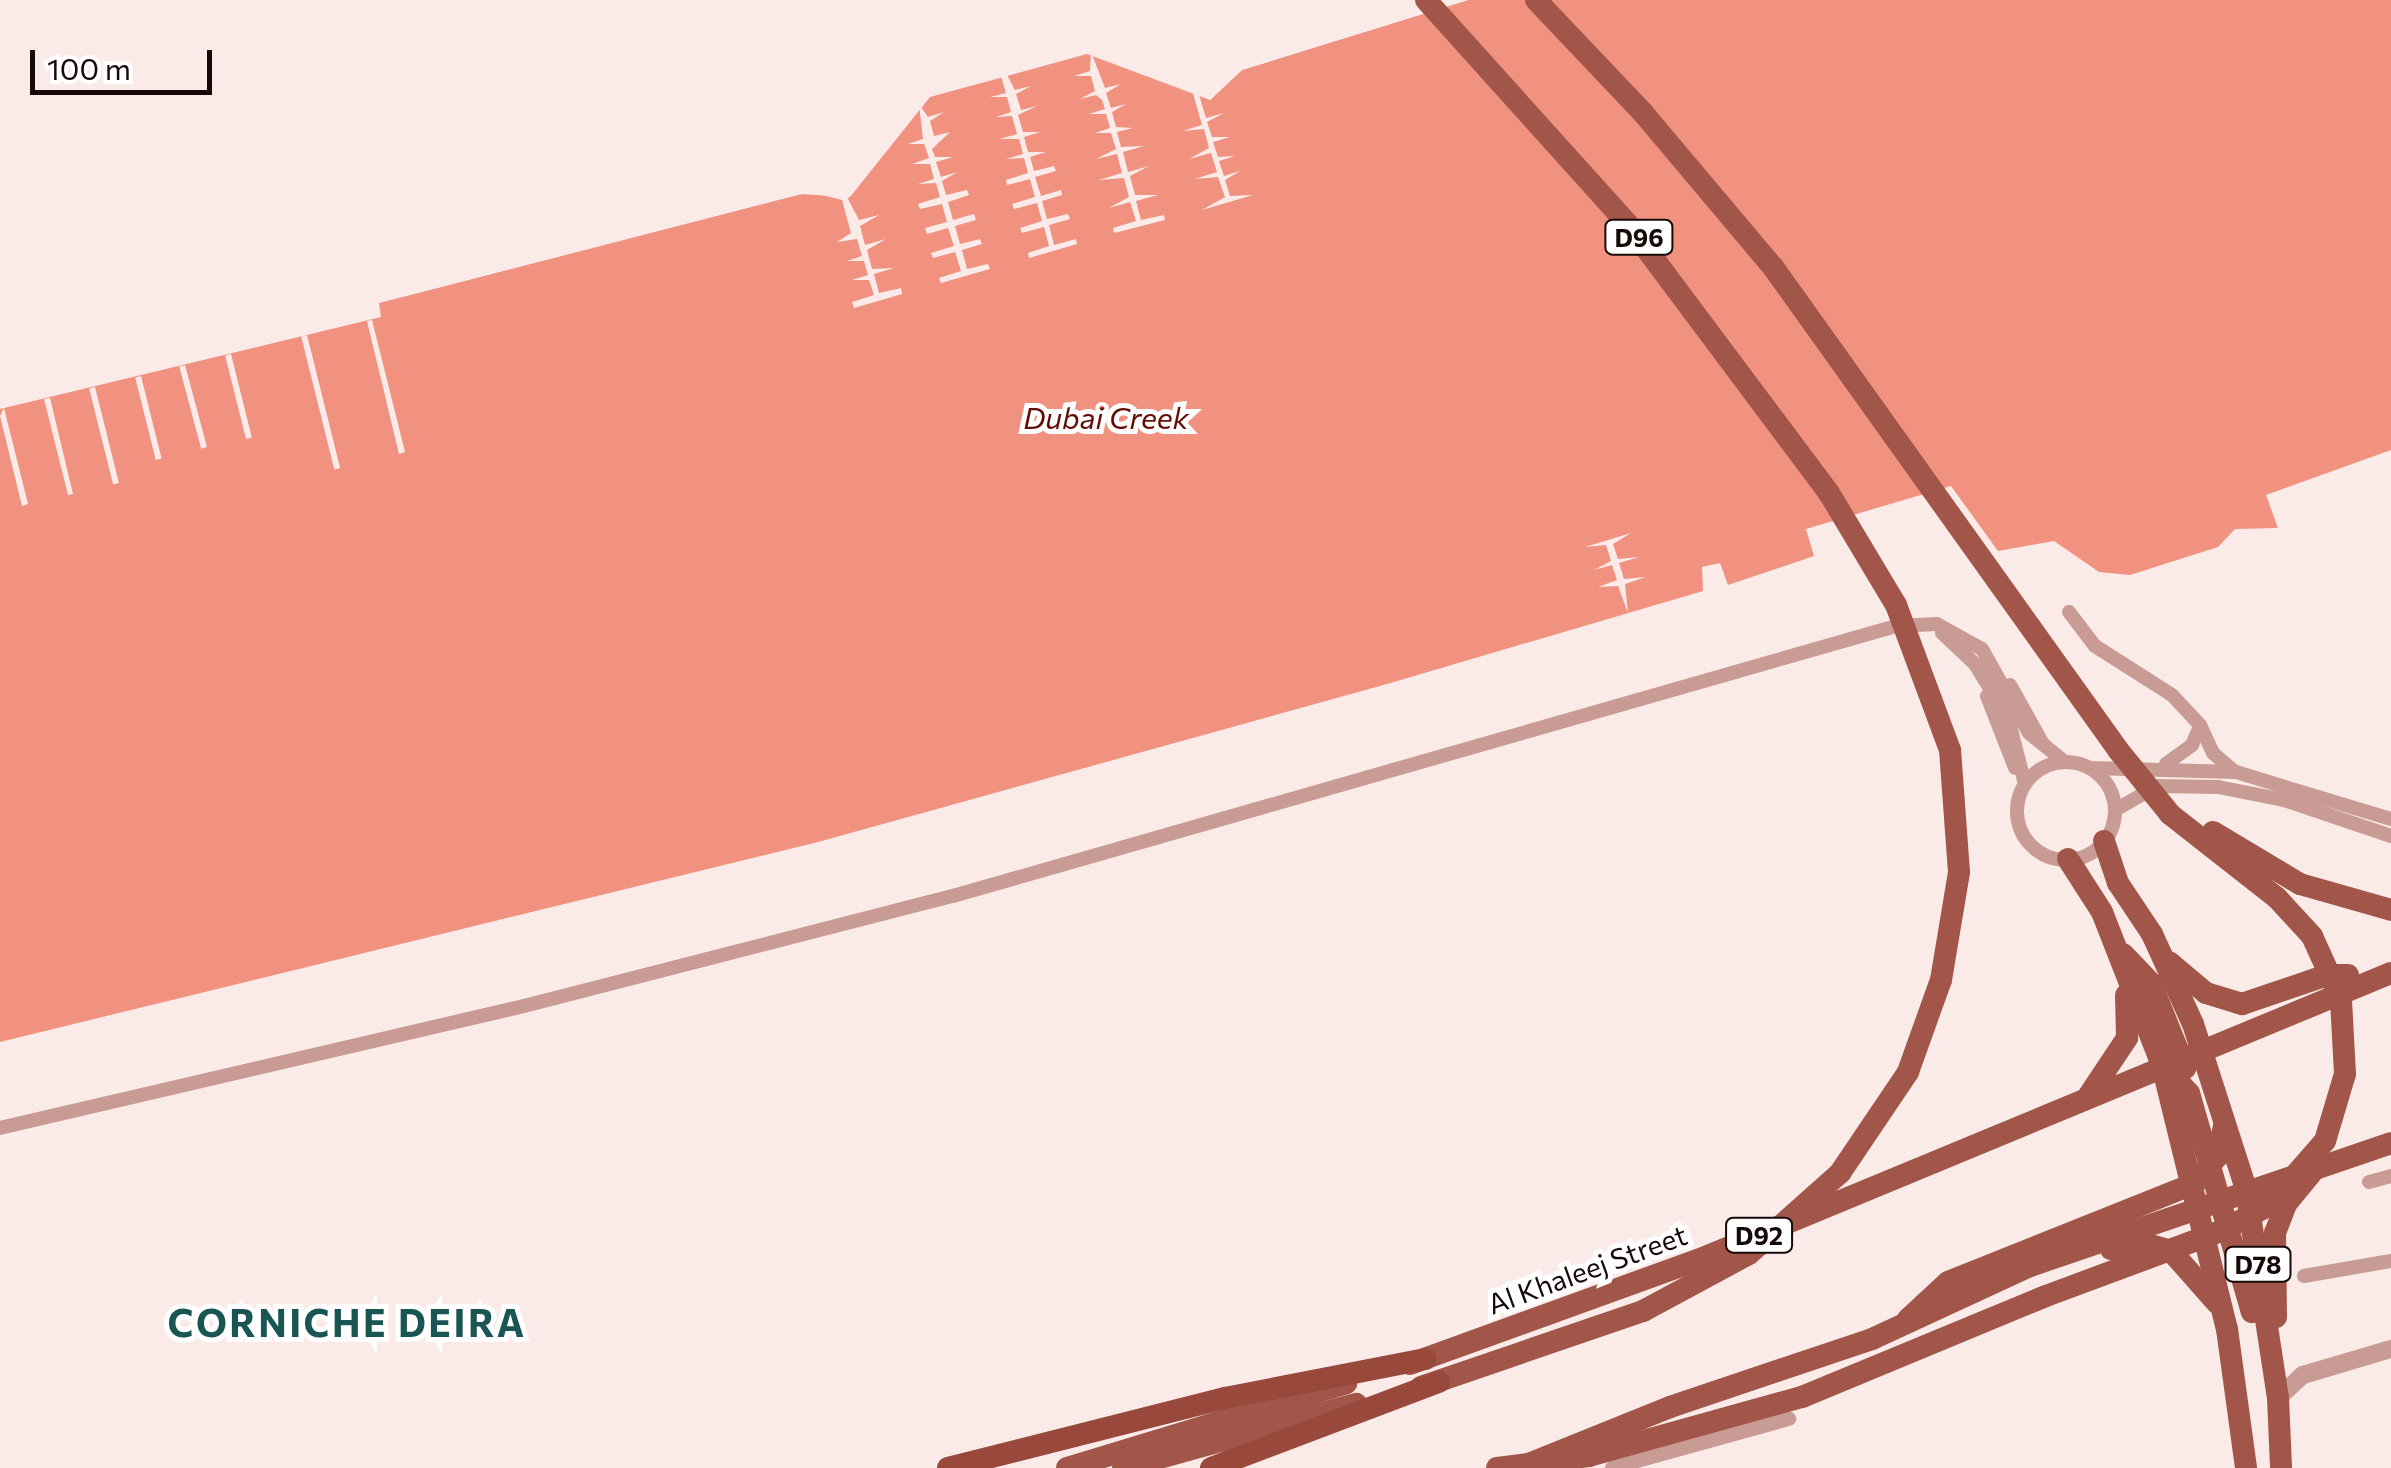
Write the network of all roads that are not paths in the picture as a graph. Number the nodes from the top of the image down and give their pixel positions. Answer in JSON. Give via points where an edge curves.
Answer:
{"nodes":[{"id":1,"x":1426,"y":0,"type":"edge"},
{"id":2,"x":1536,"y":0,"type":"edge"},
{"id":3,"x":2070,"y":612,"type":"dead end"},
{"id":4,"x":1924,"y":623,"type":"junction"},
{"id":5,"x":2200,"y":725,"type":"junction"},
{"id":6,"x":2119,"y":751,"type":"junction"},
{"id":7,"x":2065,"y":762,"type":"junction"},
{"id":8,"x":2090,"y":768,"type":"junction"},
{"id":9,"x":2153,"y":768,"type":"junction"},
{"id":10,"x":2236,"y":772,"type":"junction"},
{"id":11,"x":2023,"y":789,"type":"junction"},
{"id":12,"x":2115,"y":810,"type":"junction"},
{"id":13,"x":2391,"y":819,"type":"edge"},
{"id":14,"x":2391,"y":836,"type":"edge"},
{"id":15,"x":2104,"y":842,"type":"junction"},
{"id":16,"x":2068,"y":859,"type":"junction"},
{"id":17,"x":2391,"y":910,"type":"edge"},
{"id":18,"x":2120,"y":953,"type":"junction"},
{"id":19,"x":2163,"y":957,"type":"junction"},
{"id":20,"x":2391,"y":973,"type":"edge"},
{"id":21,"x":2359,"y":983,"type":"junction"},
{"id":22,"x":2188,"y":1058,"type":"junction"},
{"id":23,"x":2190,"y":1088,"type":"junction"},
{"id":24,"x":2087,"y":1097,"type":"junction"},
{"id":25,"x":2224,"y":1119,"type":"junction"},
{"id":26,"x":0,"y":1128,"type":"edge"},
{"id":27,"x":2181,"y":1131,"type":"junction"},
{"id":28,"x":2391,"y":1143,"type":"edge"},
{"id":29,"x":2215,"y":1161,"type":"junction"},
{"id":30,"x":2319,"y":1166,"type":"junction"},
{"id":31,"x":2391,"y":1176,"type":"edge"},
{"id":32,"x":2368,"y":1182,"type":"dead end"},
{"id":33,"x":2246,"y":1189,"type":"junction"},
{"id":34,"x":2197,"y":1194,"type":"junction"},
{"id":35,"x":2223,"y":1197,"type":"junction"},
{"id":36,"x":2391,"y":1261,"type":"edge"},
{"id":37,"x":2030,"y":1266,"type":"junction"},
{"id":38,"x":2304,"y":1276,"type":"dead end"},
{"id":39,"x":1903,"y":1326,"type":"junction"},
{"id":40,"x":2227,"y":1329,"type":"junction"},
{"id":41,"x":2269,"y":1339,"type":"junction"},
{"id":42,"x":2391,"y":1349,"type":"edge"},
{"id":43,"x":1426,"y":1359,"type":"junction"},
{"id":44,"x":1439,"y":1382,"type":"junction"},
{"id":45,"x":2278,"y":1398,"type":"junction"},
{"id":46,"x":1789,"y":1419,"type":"dead end"},
{"id":47,"x":1522,"y":1467,"type":"edge"},
{"id":48,"x":948,"y":1468,"type":"edge"},
{"id":49,"x":1067,"y":1468,"type":"edge"},
{"id":50,"x":1123,"y":1468,"type":"edge"},
{"id":51,"x":1211,"y":1468,"type":"edge"},
{"id":52,"x":1497,"y":1468,"type":"edge"},
{"id":53,"x":1612,"y":1468,"type":"edge"},
{"id":54,"x":2246,"y":1468,"type":"edge"},
{"id":55,"x":2281,"y":1468,"type":"edge"}],
"edges":[{"from":1,"to":44,"type":"main road","number":"D96","bridge":true,"via":[[1626,222],[1809,463],[1896,605],[1950,750],[1960,848],[1934,1004],[1896,1094],[1856,1154],[1797,1216],[1723,1271],[1643,1311]]},
{"from":2,"to":6,"type":"main road","via":[[1699,177],[1854,374],[2038,645]]},
{"from":3,"to":5,"type":"street","via":[[2095,646],[2154,680]]},
{"from":4,"to":7,"type":"street","via":[[1961,634],[2004,679],[2022,723],[2044,750]]},
{"from":4,"to":11,"type":"street","via":[[1958,644],[1982,675],[2013,727]]},
{"from":4,"to":26,"type":"street","via":[[810,934]]},
{"from":5,"to":9,"type":"street","via":[[2184,754]]},
{"from":5,"to":10,"type":"street","via":[[2213,753]]},
{"from":6,"to":17,"type":"main road","bridge":true,"via":[[2188,814],[2258,861],[2321,893]]},
{"from":6,"to":47,"type":"main road","bridge":true,"via":[[2170,814],[2277,898],[2312,936],[2341,1000],[2346,1074],[2326,1141],[2295,1183],[2221,1231],[1802,1397],[1589,1456]]},
{"from":7,"to":8,"type":"street"},
{"from":7,"to":11,"type":"street","via":[[2038,771]]},
{"from":8,"to":9,"type":"street"},
{"from":8,"to":12,"type":"street","via":[[2108,786]]},
{"from":9,"to":10,"type":"street"},
{"from":10,"to":13,"type":"street"},
{"from":11,"to":16,"type":"street","via":[[2018,821],[2026,839],[2045,854]]},
{"from":12,"to":14,"type":"street","via":[[2156,786],[2218,787],[2262,794]]},
{"from":12,"to":15,"type":"street"},
{"from":15,"to":16,"type":"street"},
{"from":15,"to":19,"type":"main road","via":[[2118,883]]},
{"from":16,"to":18,"type":"main road"},
{"from":18,"to":22,"type":"main road"},
{"from":18,"to":24,"type":"main road","via":[[2130,1027]]},
{"from":19,"to":21,"type":"main road","via":[[2206,994],[2229,1002],[2266,1001],[2333,974]]},
{"from":19,"to":22,"type":"main road"},
{"from":20,"to":21,"type":"main road","name":"Al Khaleej Street","number":"D92"},
{"from":21,"to":22,"type":"main road","name":"Al Khaleej Street","number":"D92"},
{"from":22,"to":23,"type":"main road"},
{"from":22,"to":23,"type":"main road"},
{"from":22,"to":24,"type":"main road","name":"Al Khaleej Street","number":"D92"},
{"from":22,"to":25,"type":"main road","number":"D78"},
{"from":22,"to":27,"type":"main road","number":"D78"},
{"from":23,"to":27,"type":"main road"},
{"from":23,"to":29,"type":"main road"},
{"from":24,"to":43,"type":"main road","name":"Al Khaleej Street","number":"D92","via":[[1698,1260]]},
{"from":25,"to":29,"type":"main road"},
{"from":25,"to":33,"type":"main road","number":"D78"},
{"from":27,"to":34,"type":"main road","number":"D78"},
{"from":28,"to":30,"type":"main road"},
{"from":29,"to":33,"type":"main road"},
{"from":29,"to":34,"type":"main road"},
{"from":29,"to":35,"type":"main road"},
{"from":30,"to":33,"type":"main road"},
{"from":30,"to":41,"type":"main road","via":[[2286,1204],[2275,1233],[2278,1302]]},
{"from":31,"to":32,"type":"street"},
{"from":33,"to":35,"type":"main road"},
{"from":33,"to":41,"type":"main road","number":"D78"},
{"from":34,"to":35,"type":"main road"},
{"from":34,"to":37,"type":"main road"},
{"from":34,"to":39,"type":"main road","via":[[1948,1282]]},
{"from":34,"to":40,"type":"main road","number":"D78"},
{"from":35,"to":41,"type":"main road","via":[[2255,1324]]},
{"from":36,"to":38,"type":"street"},
{"from":37,"to":39,"type":"main road"},
{"from":37,"to":40,"type":"main road","via":[[2066,1265],[2131,1243],[2158,1245],[2202,1280]]},
{"from":39,"to":47,"type":"main road"},
{"from":40,"to":54,"type":"main road","number":"D78"},
{"from":41,"to":45,"type":"main road","number":"D78"},
{"from":42,"to":45,"type":"street","via":[[2296,1378]]},
{"from":43,"to":48,"type":"highway","via":[[1225,1398]]},
{"from":43,"to":49,"type":"main road","name":"Al Khaleej Street","number":"D92"},
{"from":44,"to":50,"type":"main road"},
{"from":44,"to":51,"type":"highway"},
{"from":45,"to":55,"type":"main road","number":"D78"},
{"from":46,"to":53,"type":"street"},
{"from":47,"to":52,"type":"main road"}]}
